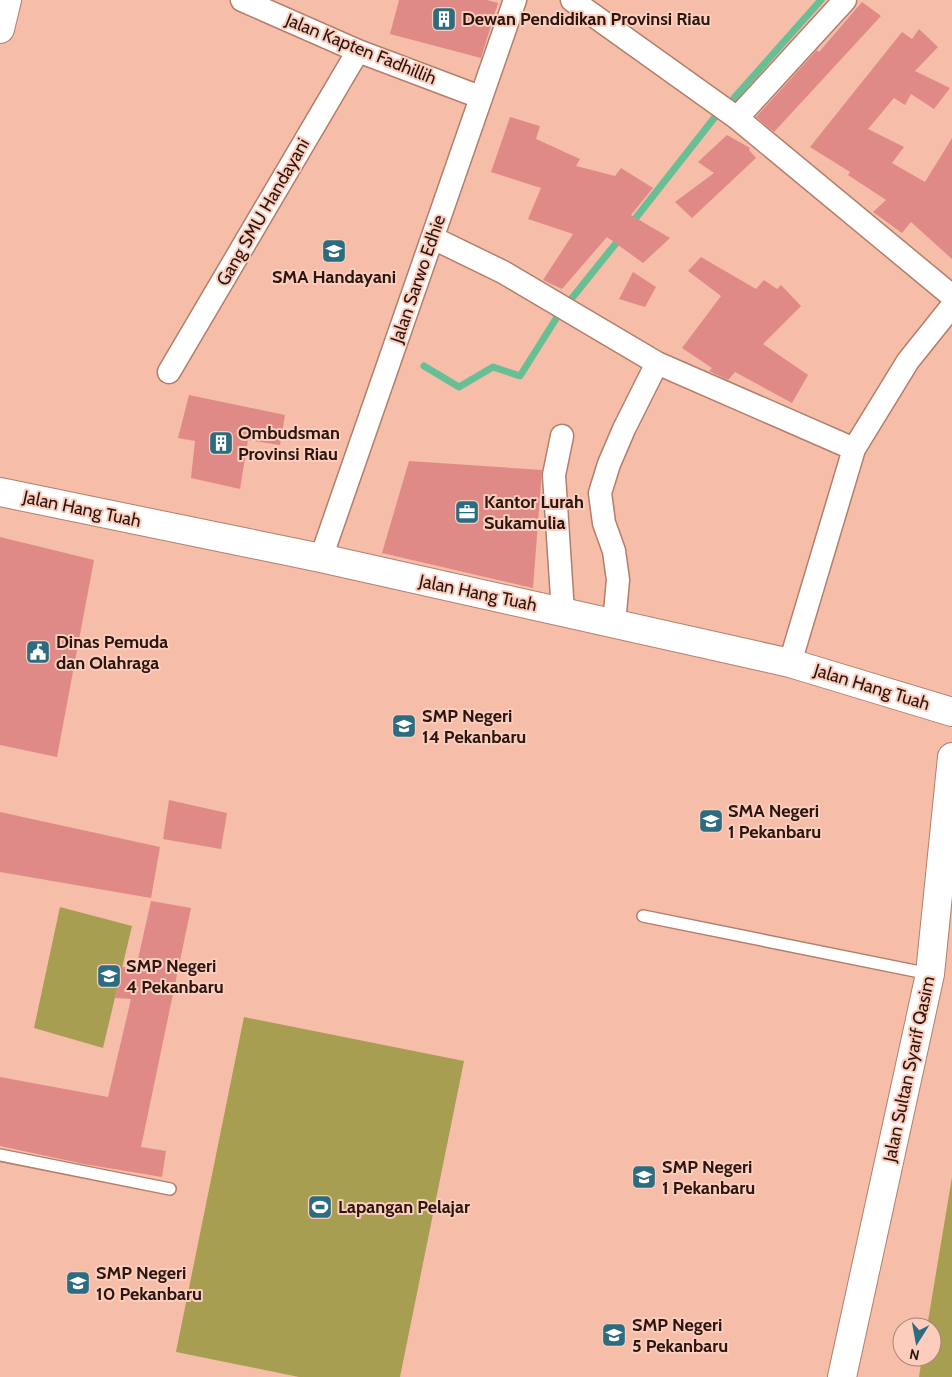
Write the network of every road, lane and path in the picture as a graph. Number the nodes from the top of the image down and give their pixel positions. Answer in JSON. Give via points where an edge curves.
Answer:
{"nodes":[{"id":1,"x":7,"y":0,"type":"edge"},
{"id":2,"x":242,"y":0,"type":"edge"},
{"id":3,"x":515,"y":0,"type":"edge"},
{"id":4,"x":572,"y":0,"type":"edge"},
{"id":5,"x":845,"y":0,"type":"edge"},
{"id":6,"x":0,"y":29,"type":"edge"},
{"id":7,"x":358,"y":51,"type":"junction"},
{"id":8,"x":480,"y":97,"type":"junction"},
{"id":9,"x":737,"y":118,"type":"junction"},
{"id":10,"x":433,"y":238,"type":"junction"},
{"id":11,"x":952,"y":296,"type":"edge"},
{"id":12,"x":952,"y":306,"type":"edge"},
{"id":13,"x":656,"y":363,"type":"junction"},
{"id":14,"x":169,"y":372,"type":"dead end"},
{"id":15,"x":562,"y":436,"type":"dead end"},
{"id":16,"x":854,"y":449,"type":"junction"},
{"id":17,"x":0,"y":492,"type":"edge"},
{"id":18,"x":321,"y":558,"type":"junction"},
{"id":19,"x":563,"y":612,"type":"junction"},
{"id":20,"x":614,"y":623,"type":"junction"},
{"id":21,"x":790,"y":663,"type":"junction"},
{"id":22,"x":952,"y":712,"type":"edge"},
{"id":23,"x":952,"y":757,"type":"edge"},
{"id":24,"x":643,"y":916,"type":"dead end"},
{"id":25,"x":930,"y":974,"type":"junction"},
{"id":26,"x":0,"y":1155,"type":"edge"},
{"id":27,"x":170,"y":1189,"type":"dead end"},
{"id":28,"x":842,"y":1377,"type":"edge"}],
"edges":[{"from":1,"to":6,"type":"main road"},
{"from":2,"to":7,"type":"street","name":"Jalan Kapten Fadhillih"},
{"from":3,"to":8,"type":"street","name":"Jalan Sarwo Edhie"},
{"from":4,"to":9,"type":"street"},
{"from":5,"to":9,"type":"street"},
{"from":7,"to":8,"type":"street","name":"Jalan Kapten Fadhillih"},
{"from":7,"to":14,"type":"street","name":"Gang SMU Handayani"},
{"from":8,"to":10,"type":"street","name":"Jalan Sarwo Edhie"},
{"from":9,"to":11,"type":"street"},
{"from":10,"to":13,"type":"street","via":[[502,272]]},
{"from":10,"to":18,"type":"street","name":"Jalan Sarwo Edhie"},
{"from":12,"to":16,"type":"street","via":[[908,361]]},
{"from":13,"to":16,"type":"street"},
{"from":13,"to":20,"type":"street","via":[[624,429],[600,493],[618,580]]},
{"from":15,"to":19,"type":"street","via":[[554,475]]},
{"from":16,"to":21,"type":"street"},
{"from":17,"to":18,"type":"main road","name":"Jalan Hang Tuah"},
{"from":18,"to":19,"type":"main road","name":"Jalan Hang Tuah"},
{"from":19,"to":20,"type":"main road","name":"Jalan Hang Tuah"},
{"from":20,"to":21,"type":"main road","name":"Jalan Hang Tuah"},
{"from":21,"to":22,"type":"main road","name":"Jalan Hang Tuah"},
{"from":23,"to":25,"type":"main road","name":"Jalan Sultan Syarif Qasim"},
{"from":24,"to":25,"type":"lane"},
{"from":25,"to":28,"type":"main road","name":"Jalan Sultan Syarif Qasim"},
{"from":26,"to":27,"type":"lane"}]}
